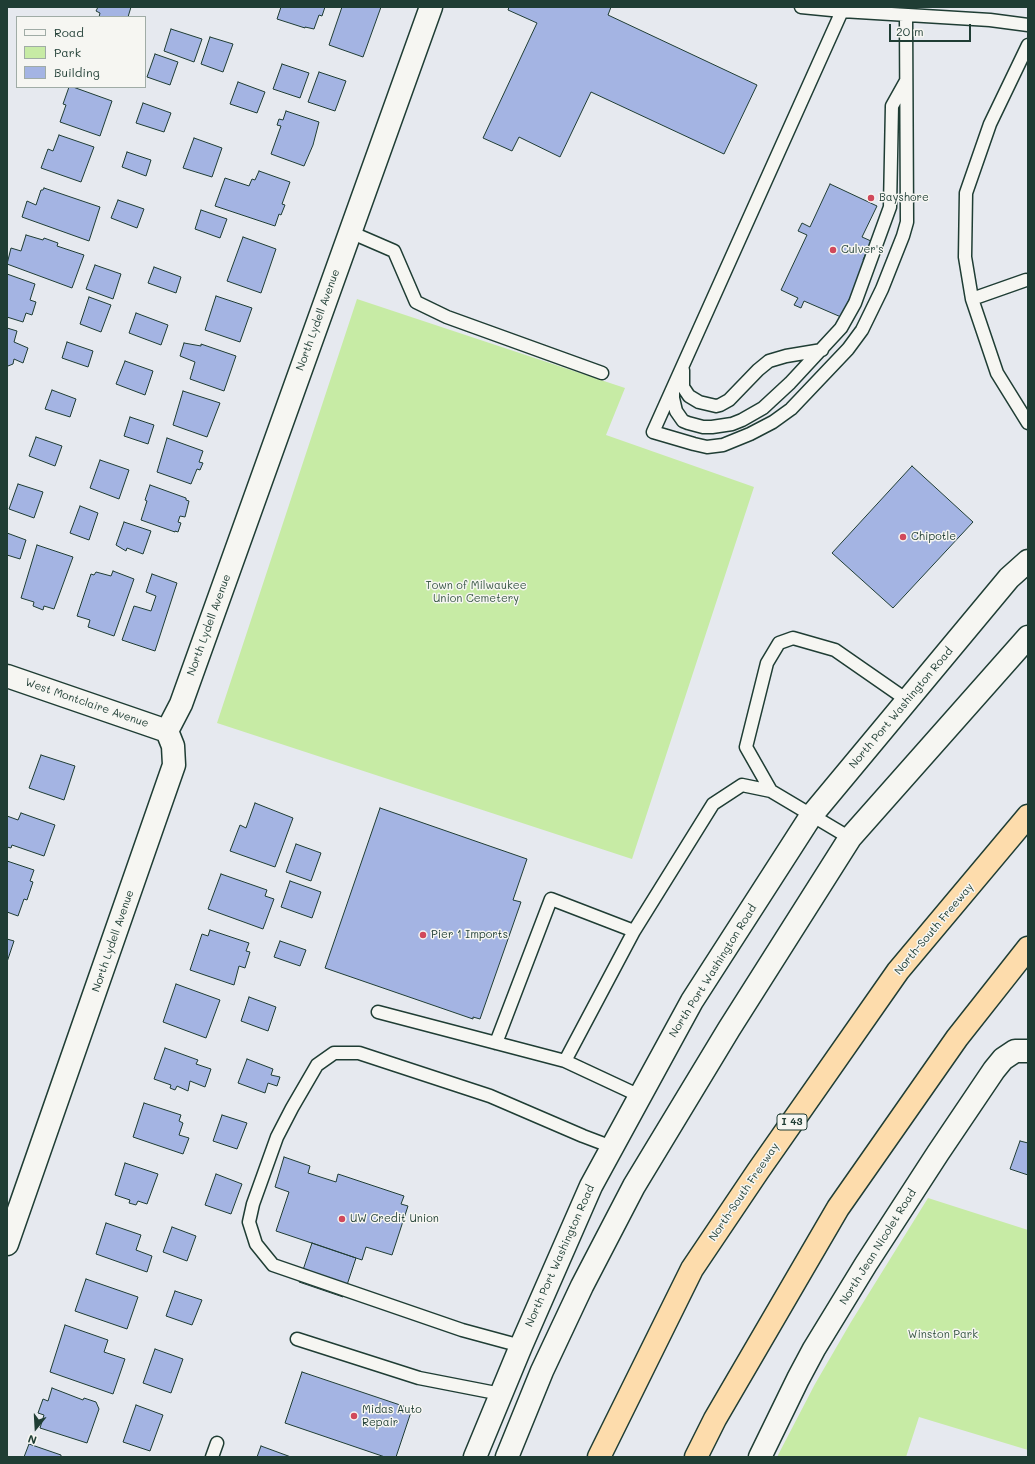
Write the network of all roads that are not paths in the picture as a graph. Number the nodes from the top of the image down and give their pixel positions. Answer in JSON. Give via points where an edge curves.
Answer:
{"nodes":[{"id":1,"x":431,"y":7,"type":"edge"},
{"id":2,"x":801,"y":7,"type":"edge"},
{"id":3,"x":842,"y":11,"type":"junction"},
{"id":4,"x":906,"y":15,"type":"junction"},
{"id":5,"x":1028,"y":25,"type":"edge"},
{"id":6,"x":1028,"y":45,"type":"edge"},
{"id":7,"x":906,"y":81,"type":"junction"},
{"id":8,"x":350,"y":232,"type":"junction"},
{"id":9,"x":1026,"y":280,"type":"dead end"},
{"id":10,"x":972,"y":299,"type":"junction"},
{"id":11,"x":822,"y":350,"type":"junction"},
{"id":12,"x":684,"y":363,"type":"junction"},
{"id":13,"x":602,"y":372,"type":"dead end"},
{"id":14,"x":673,"y":387,"type":"junction"},
{"id":15,"x":1028,"y":423,"type":"edge"},
{"id":16,"x":1028,"y":561,"type":"edge"},
{"id":17,"x":1028,"y":637,"type":"edge"},
{"id":18,"x":7,"y":676,"type":"edge"},
{"id":19,"x":907,"y":700,"type":"junction"},
{"id":20,"x":167,"y":731,"type":"junction"},
{"id":21,"x":771,"y":791,"type":"junction"},
{"id":22,"x":811,"y":816,"type":"junction"},
{"id":23,"x":1028,"y":816,"type":"edge"},
{"id":24,"x":850,"y":838,"type":"junction"},
{"id":25,"x":634,"y":931,"type":"junction"},
{"id":26,"x":1028,"y":948,"type":"edge"},
{"id":27,"x":378,"y":1012,"type":"dead end"},
{"id":28,"x":496,"y":1043,"type":"junction"},
{"id":29,"x":1022,"y":1051,"type":"edge"},
{"id":30,"x":565,"y":1061,"type":"junction"},
{"id":31,"x":640,"y":1096,"type":"junction"},
{"id":32,"x":612,"y":1147,"type":"junction"},
{"id":33,"x":7,"y":1244,"type":"edge"},
{"id":34,"x":297,"y":1339,"type":"dead end"},
{"id":35,"x":521,"y":1346,"type":"junction"},
{"id":36,"x":500,"y":1394,"type":"junction"},
{"id":37,"x":217,"y":1443,"type":"dead end"},
{"id":38,"x":212,"y":1457,"type":"edge"},
{"id":39,"x":476,"y":1457,"type":"edge"},
{"id":40,"x":507,"y":1457,"type":"edge"},
{"id":41,"x":598,"y":1457,"type":"edge"},
{"id":42,"x":696,"y":1457,"type":"edge"},
{"id":43,"x":760,"y":1457,"type":"edge"}],
"edges":[{"from":1,"to":8,"type":"main road","name":"North Lydell Avenue"},
{"from":2,"to":3,"type":"lane"},
{"from":3,"to":4,"type":"lane"},
{"from":3,"to":12,"type":"lane"},
{"from":4,"to":5,"type":"lane"},
{"from":4,"to":7,"type":"lane"},
{"from":6,"to":10,"type":"lane","via":[[990,124],[966,193],[965,257]]},
{"from":7,"to":11,"type":"lane","via":[[892,106],[890,207],[851,311],[842,328]]},
{"from":7,"to":14,"type":"lane","via":[[907,222],[882,289],[856,340],[784,415],[750,434],[723,444],[701,446],[653,432]]},
{"from":8,"to":13,"type":"lane","via":[[394,252],[416,302],[447,317]]},
{"from":8,"to":20,"type":"main road","name":"North Lydell Avenue","via":[[181,704]]},
{"from":9,"to":10,"type":"lane"},
{"from":10,"to":15,"type":"lane","via":[[997,373]]},
{"from":11,"to":12,"type":"lane","via":[[769,361],[729,400],[716,406],[694,400],[686,392],[682,376]]},
{"from":11,"to":14,"type":"lane","via":[[763,408],[732,424],[703,427],[683,421],[676,411]]},
{"from":12,"to":14,"type":"lane"},
{"from":16,"to":19,"type":"main road","name":"North Port Washington Road","via":[[1009,578]]},
{"from":17,"to":24,"type":"main road"},
{"from":18,"to":20,"type":"main road","name":"West Montclaire Avenue"},
{"from":19,"to":21,"type":"lane","via":[[835,650],[793,638],[779,643],[766,663],[746,747]]},
{"from":19,"to":22,"type":"main road","name":"North Port Washington Road"},
{"from":20,"to":33,"type":"main road","name":"North Lydell Avenue","via":[[173,746],[174,766]]},
{"from":21,"to":22,"type":"lane"},
{"from":21,"to":25,"type":"lane","via":[[742,785],[713,804]]},
{"from":22,"to":24,"type":"lane"},
{"from":22,"to":31,"type":"main road","name":"North Port Washington Road","via":[[692,1001]]},
{"from":23,"to":41,"type":"highway","name":"North-South Freeway","number":"I 43","via":[[898,971],[692,1269]]},
{"from":24,"to":40,"type":"main road","via":[[729,1029],[634,1186],[582,1286],[542,1371]]},
{"from":25,"to":28,"type":"lane","via":[[551,899]]},
{"from":25,"to":30,"type":"lane"},
{"from":26,"to":42,"type":"highway","via":[[957,1038],[838,1208],[715,1419]]},
{"from":27,"to":28,"type":"lane"},
{"from":28,"to":30,"type":"lane"},
{"from":29,"to":43,"type":"main road","name":"North Jean Nicolet Road","via":[[1003,1058],[938,1153],[858,1278],[798,1380]]},
{"from":30,"to":31,"type":"lane"},
{"from":31,"to":32,"type":"main road","name":"North Port Washington Road"},
{"from":32,"to":35,"type":"main road","name":"North Port Washington Road","via":[[591,1186]]},
{"from":32,"to":35,"type":"lane","via":[[490,1096],[359,1053],[334,1053],[317,1066],[277,1137],[252,1204],[249,1222],[256,1244],[272,1265],[462,1330]]},
{"from":34,"to":36,"type":"lane","via":[[419,1378]]},
{"from":35,"to":36,"type":"main road","name":"North Port Washington Road"},
{"from":36,"to":39,"type":"main road","name":"North Port Washington Road"},
{"from":37,"to":38,"type":"lane"}]}
